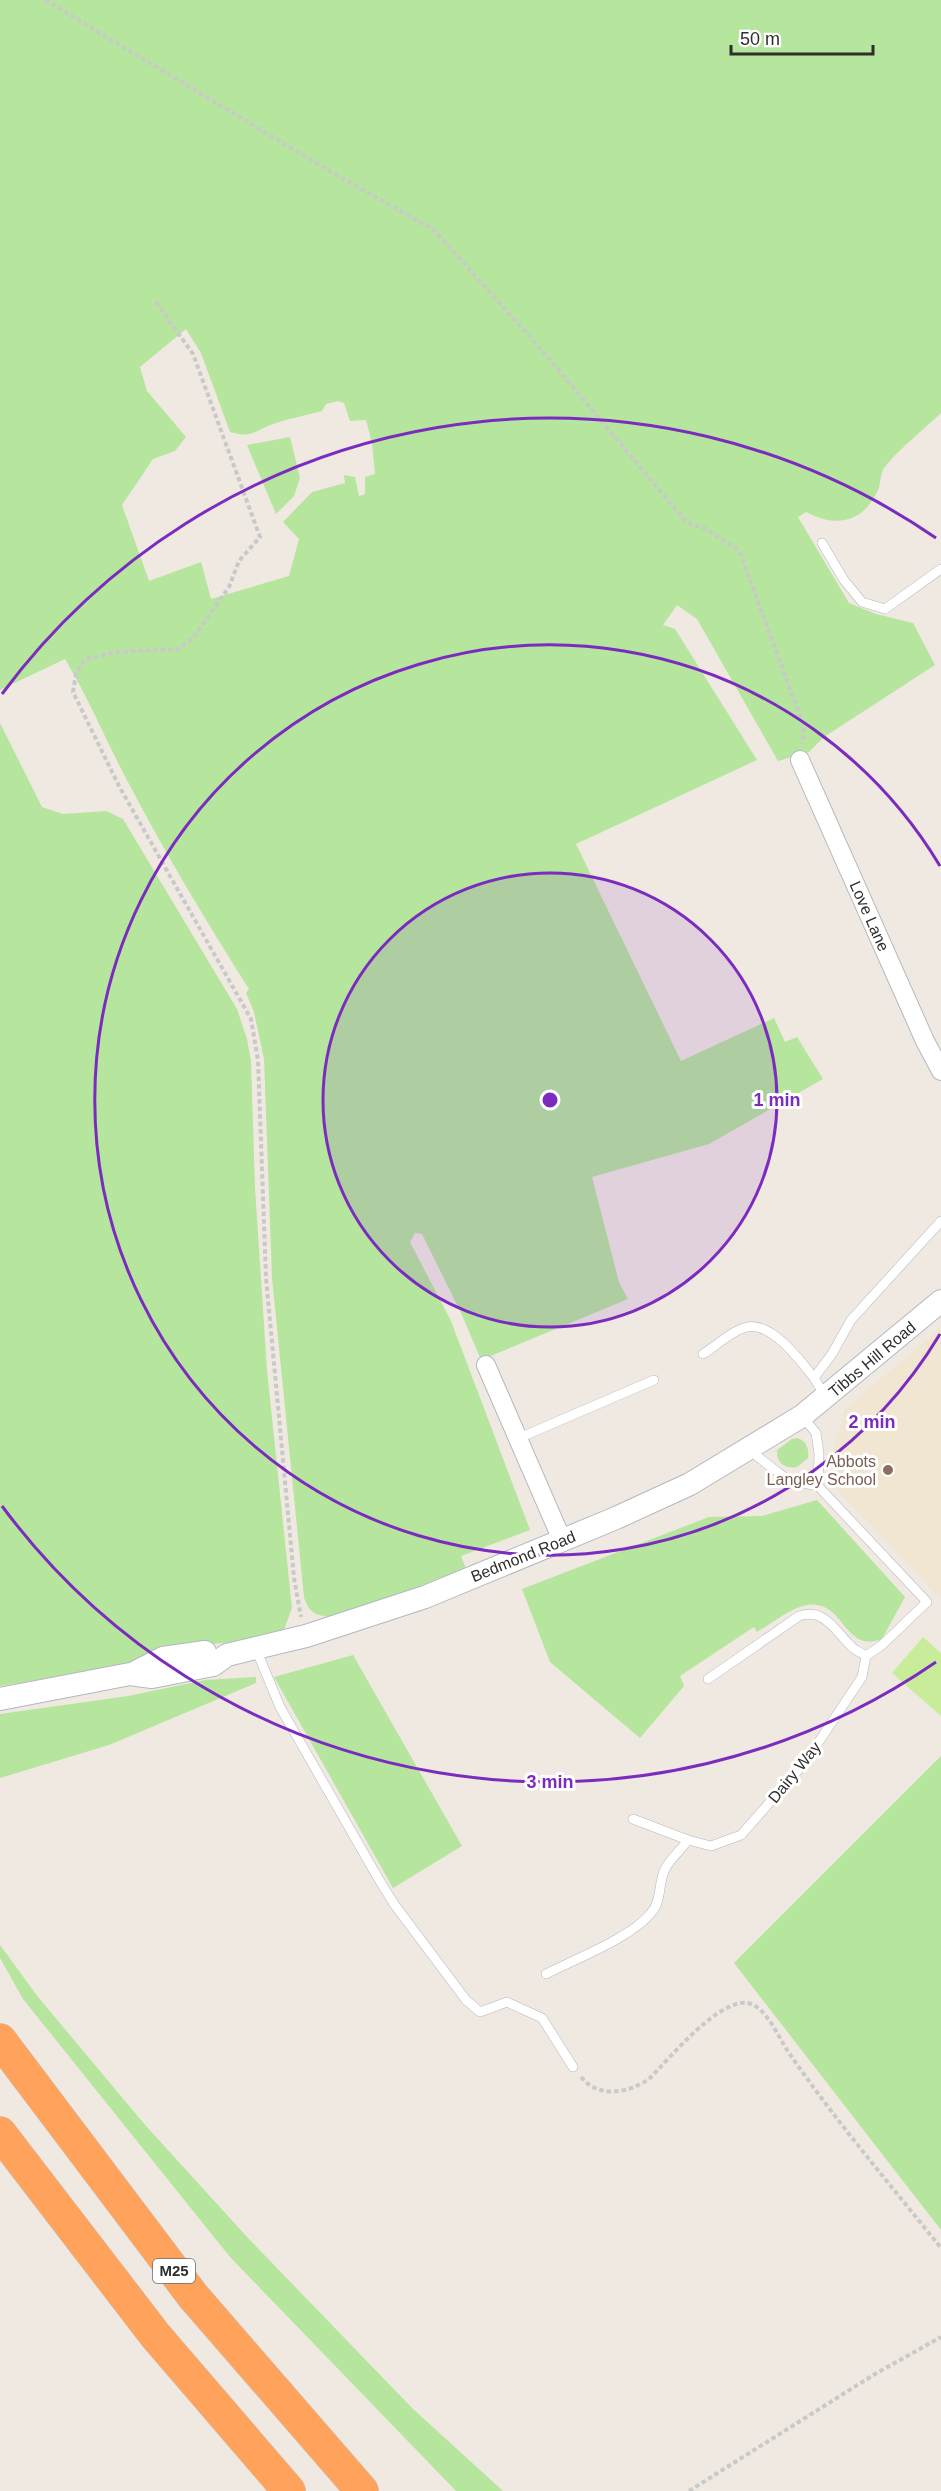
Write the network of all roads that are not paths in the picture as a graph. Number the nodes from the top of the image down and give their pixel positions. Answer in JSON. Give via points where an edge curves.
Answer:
{"nodes":[{"id":1,"x":822,"y":543,"type":"dead end"},
{"id":2,"x":941,"y":568,"type":"edge"},
{"id":3,"x":800,"y":760,"type":"road end"},
{"id":4,"x":941,"y":1071,"type":"edge"},
{"id":5,"x":941,"y":1221,"type":"edge"},
{"id":6,"x":941,"y":1301,"type":"edge"},
{"id":7,"x":703,"y":1354,"type":"dead end"},
{"id":8,"x":486,"y":1365,"type":"dead end"},
{"id":9,"x":814,"y":1378,"type":"junction"},
{"id":10,"x":654,"y":1380,"type":"dead end"},
{"id":11,"x":826,"y":1398,"type":"junction"},
{"id":12,"x":802,"y":1416,"type":"junction"},
{"id":13,"x":519,"y":1438,"type":"junction"},
{"id":14,"x":749,"y":1450,"type":"junction"},
{"id":15,"x":818,"y":1486,"type":"junction"},
{"id":16,"x":562,"y":1540,"type":"junction"},
{"id":17,"x":256,"y":1649,"type":"junction"},
{"id":18,"x":866,"y":1656,"type":"junction"},
{"id":19,"x":708,"y":1679,"type":"dead end"},
{"id":20,"x":0,"y":1699,"type":"edge"},
{"id":21,"x":633,"y":1818,"type":"dead end"},
{"id":22,"x":688,"y":1840,"type":"junction"},
{"id":23,"x":546,"y":1974,"type":"dead end"},
{"id":24,"x":0,"y":2040,"type":"edge"},
{"id":25,"x":573,"y":2067,"type":"road end"},
{"id":26,"x":0,"y":2133,"type":"edge"},
{"id":27,"x":289,"y":2491,"type":"edge"},
{"id":28,"x":362,"y":2491,"type":"edge"}],
"edges":[{"from":1,"to":2,"type":"lane","via":[[862,602],[885,609]]},
{"from":3,"to":4,"type":"street","name":"Love Lane"},
{"from":5,"to":9,"type":"lane","via":[[851,1320]]},
{"from":6,"to":11,"type":"street","name":"Tibbs Hill Road"},
{"from":7,"to":9,"type":"lane","via":[[739,1330],[759,1327],[781,1340]]},
{"from":8,"to":13,"type":"street"},
{"from":9,"to":11,"type":"lane"},
{"from":10,"to":13,"type":"lane"},
{"from":11,"to":12,"type":"street","name":"Tibbs Hill Road"},
{"from":12,"to":14,"type":"street","name":"Bedmond Road"},
{"from":12,"to":15,"type":"lane","via":[[816,1433]]},
{"from":13,"to":16,"type":"street"},
{"from":14,"to":15,"type":"lane","via":[[788,1480]]},
{"from":14,"to":16,"type":"street","name":"Bedmond Road","via":[[690,1484]]},
{"from":15,"to":18,"type":"lane","via":[[927,1602]]},
{"from":16,"to":17,"type":"street","name":"Bedmond Road","via":[[425,1597]]},
{"from":17,"to":20,"type":"street","name":"Bedmond Road","via":[[227,1655],[213,1665],[152,1677],[130,1674]]},
{"from":17,"to":25,"type":"lane","via":[[280,1707],[378,1878],[466,2000],[480,2012],[507,2002],[542,2018]]},
{"from":18,"to":19,"type":"lane","via":[[829,1622],[809,1613]]},
{"from":18,"to":22,"type":"lane","name":"Dairy Way","via":[[862,1677],[806,1761],[741,1835],[711,1846]]},
{"from":21,"to":22,"type":"lane","name":"Dairy Way"},
{"from":22,"to":23,"type":"lane","via":[[666,1866],[659,1898],[643,1922]]},
{"from":24,"to":28,"type":"highway","number":"M25","via":[[194,2296]]},
{"from":26,"to":27,"type":"highway","via":[[155,2335]]}]}
